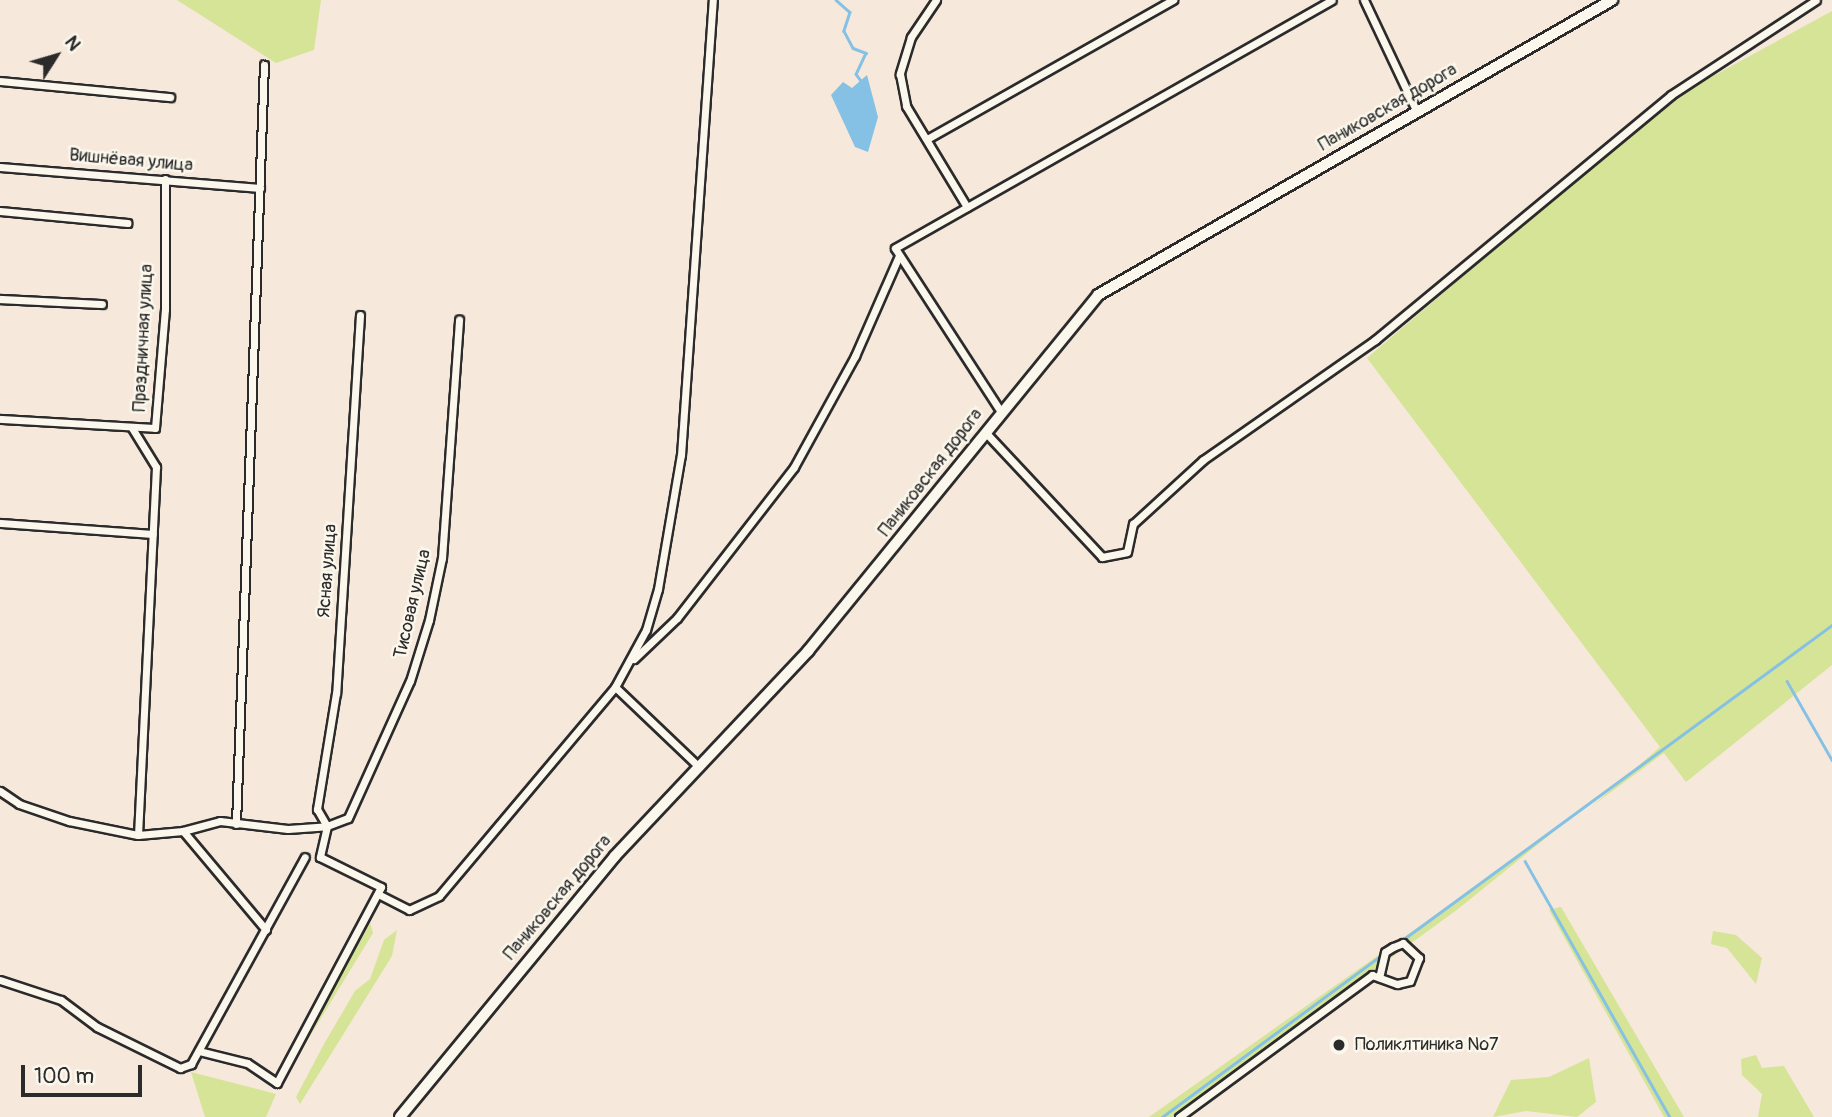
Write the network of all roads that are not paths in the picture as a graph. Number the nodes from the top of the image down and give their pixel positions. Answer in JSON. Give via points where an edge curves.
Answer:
{"nodes":[{"id":1,"x":713,"y":0,"type":"edge"},
{"id":2,"x":936,"y":0,"type":"edge"},
{"id":3,"x":1173,"y":0,"type":"edge"},
{"id":4,"x":1332,"y":0,"type":"edge"},
{"id":5,"x":1364,"y":0,"type":"edge"},
{"id":6,"x":1612,"y":0,"type":"edge"},
{"id":7,"x":1816,"y":0,"type":"edge"},
{"id":8,"x":264,"y":65,"type":"dead end"},
{"id":9,"x":0,"y":81,"type":"edge"},
{"id":10,"x":170,"y":97,"type":"dead end"},
{"id":11,"x":1417,"y":112,"type":"junction"},
{"id":12,"x":927,"y":139,"type":"junction"},
{"id":13,"x":0,"y":167,"type":"edge"},
{"id":14,"x":165,"y":179,"type":"junction"},
{"id":15,"x":260,"y":188,"type":"junction"},
{"id":16,"x":967,"y":206,"type":"junction"},
{"id":17,"x":0,"y":211,"type":"edge"},
{"id":18,"x":127,"y":223,"type":"dead end"},
{"id":19,"x":899,"y":256,"type":"junction"},
{"id":20,"x":0,"y":299,"type":"edge"},
{"id":21,"x":102,"y":304,"type":"dead end"},
{"id":22,"x":360,"y":315,"type":"dead end"},
{"id":23,"x":459,"y":320,"type":"dead end"},
{"id":24,"x":1001,"y":412,"type":"junction"},
{"id":25,"x":0,"y":419,"type":"edge"},
{"id":26,"x":132,"y":428,"type":"junction"},
{"id":27,"x":986,"y":433,"type":"junction"},
{"id":28,"x":0,"y":523,"type":"edge"},
{"id":29,"x":153,"y":534,"type":"junction"},
{"id":30,"x":631,"y":662,"type":"junction"},
{"id":31,"x":615,"y":687,"type":"junction"},
{"id":32,"x":697,"y":765,"type":"junction"},
{"id":33,"x":0,"y":791,"type":"edge"},
{"id":34,"x":236,"y":824,"type":"junction"},
{"id":35,"x":327,"y":826,"type":"junction"},
{"id":36,"x":183,"y":831,"type":"junction"},
{"id":37,"x":138,"y":835,"type":"junction"},
{"id":38,"x":305,"y":857,"type":"dead end"},
{"id":39,"x":378,"y":894,"type":"junction"},
{"id":40,"x":266,"y":930,"type":"junction"},
{"id":41,"x":1379,"y":977,"type":"junction"},
{"id":42,"x":0,"y":980,"type":"edge"},
{"id":43,"x":199,"y":1051,"type":"junction"},
{"id":44,"x":400,"y":1117,"type":"edge"},
{"id":45,"x":1178,"y":1117,"type":"edge"}],
"edges":[{"from":1,"to":30,"type":"street","via":[[681,455],[658,589]]},
{"from":2,"to":12,"type":"street","via":[[911,37],[900,74],[906,106]]},
{"from":3,"to":12,"type":"street"},
{"from":4,"to":16,"type":"street"},
{"from":5,"to":11,"type":"street"},
{"from":6,"to":11,"type":"street","name":"Паниковская дорога"},
{"from":7,"to":27,"type":"street","via":[[1671,95],[1384,333],[1203,460],[1133,524],[1127,552],[1105,559]]},
{"from":8,"to":15,"type":"street"},
{"from":9,"to":10,"type":"street"},
{"from":11,"to":24,"type":"street","name":"Паниковская дорога","via":[[1098,295]]},
{"from":12,"to":16,"type":"street"},
{"from":13,"to":14,"type":"street","name":"Вишнёвая улица"},
{"from":14,"to":15,"type":"street","name":"Вишнёвая улица"},
{"from":14,"to":26,"type":"street","name":"Праздничная улица","via":[[165,309],[155,428]]},
{"from":15,"to":34,"type":"street"},
{"from":16,"to":19,"type":"street","via":[[895,248]]},
{"from":17,"to":18,"type":"street"},
{"from":19,"to":24,"type":"street"},
{"from":19,"to":30,"type":"street","via":[[855,356],[794,467],[677,618]]},
{"from":20,"to":21,"type":"street"},
{"from":22,"to":35,"type":"street","name":"Ясная улица","via":[[336,693],[317,809]]},
{"from":23,"to":35,"type":"street","name":"Тисовая улица","via":[[442,558],[429,620],[410,681],[348,818]]},
{"from":24,"to":27,"type":"street","name":"Паниковская дорога"},
{"from":25,"to":26,"type":"street","name":"Праздничная улица"},
{"from":26,"to":29,"type":"street","via":[[156,467]]},
{"from":27,"to":32,"type":"street","name":"Паниковская дорога","via":[[800,660]]},
{"from":28,"to":29,"type":"street"},
{"from":29,"to":37,"type":"street"},
{"from":30,"to":31,"type":"street"},
{"from":31,"to":32,"type":"street"},
{"from":31,"to":39,"type":"street","via":[[439,896],[409,911]]},
{"from":32,"to":44,"type":"street","name":"Паниковская дорога"},
{"from":33,"to":37,"type":"street","via":[[48,815]]},
{"from":34,"to":35,"type":"street"},
{"from":34,"to":36,"type":"street"},
{"from":35,"to":39,"type":"street","via":[[320,857],[381,887]]},
{"from":36,"to":37,"type":"street"},
{"from":36,"to":40,"type":"street"},
{"from":38,"to":40,"type":"street"},
{"from":39,"to":43,"type":"street","via":[[277,1083],[247,1063]]},
{"from":40,"to":43,"type":"street"},
{"from":41,"to":41,"type":"street","via":[[1410,981],[1419,972],[1419,958],[1403,943],[1393,947],[1385,952]]},
{"from":41,"to":45,"type":"street","via":[[1372,975]]},
{"from":42,"to":43,"type":"street","via":[[61,1000],[97,1027],[180,1068]]}]}
